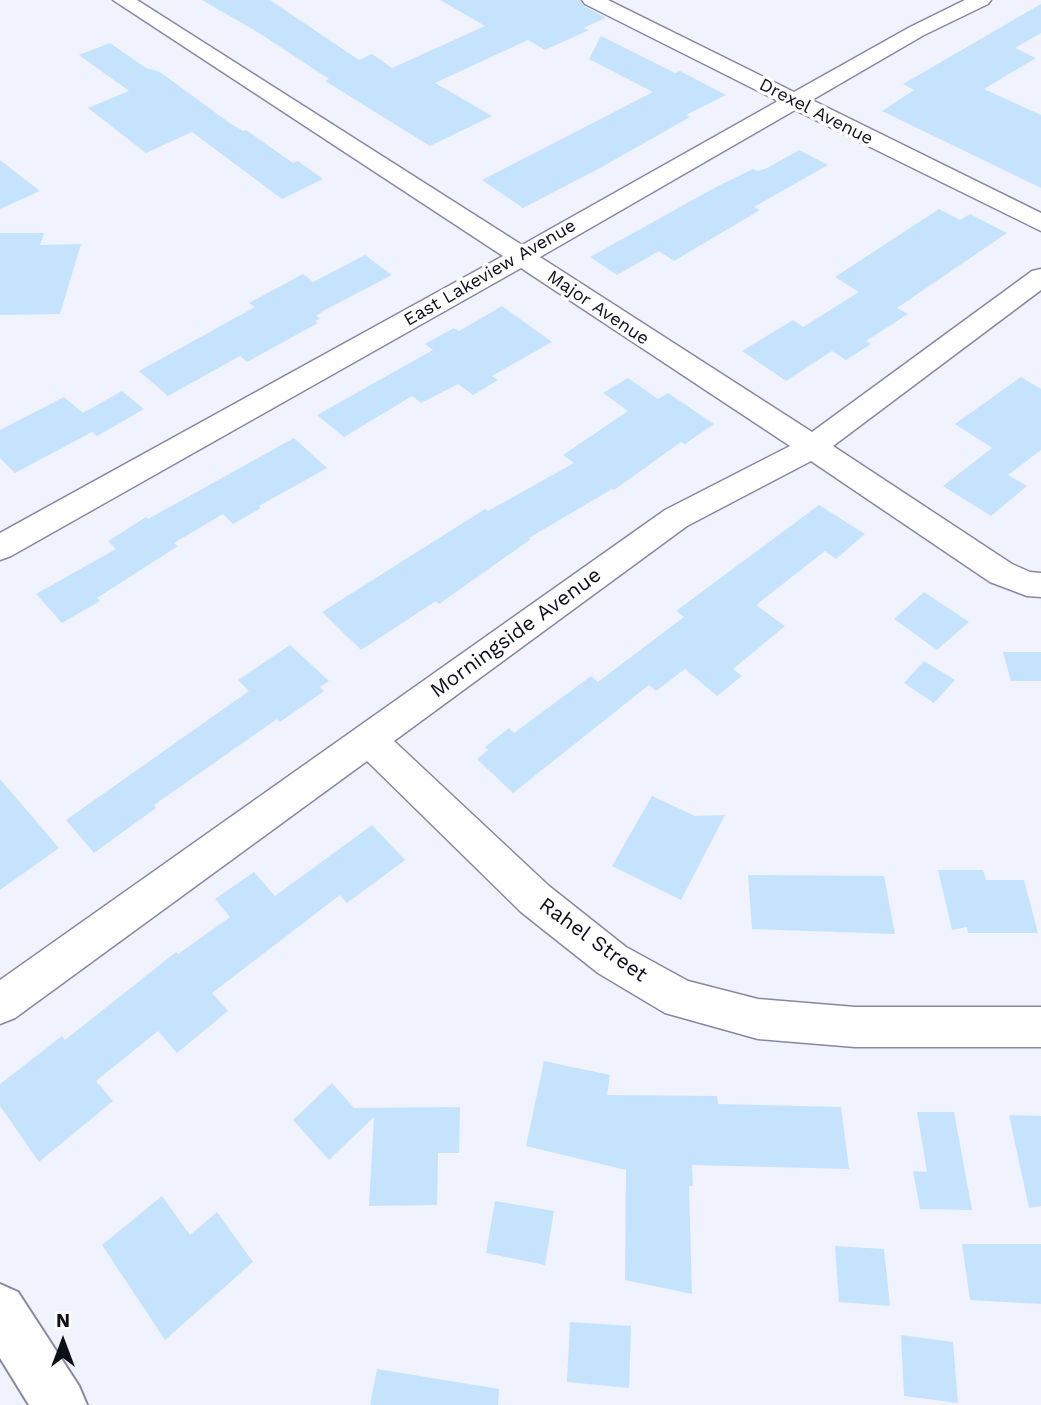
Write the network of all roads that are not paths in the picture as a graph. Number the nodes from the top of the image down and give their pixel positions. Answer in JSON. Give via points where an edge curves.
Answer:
{"nodes":[{"id":1,"x":123,"y":0,"type":"edge"},
{"id":2,"x":592,"y":0,"type":"edge"},
{"id":3,"x":981,"y":0,"type":"edge"},
{"id":4,"x":795,"y":101,"type":"junction"},
{"id":5,"x":1041,"y":223,"type":"edge"},
{"id":6,"x":520,"y":256,"type":"junction"},
{"id":7,"x":1041,"y":276,"type":"edge"},
{"id":8,"x":813,"y":447,"type":"junction"},
{"id":9,"x":0,"y":548,"type":"edge"},
{"id":10,"x":1041,"y":585,"type":"edge"},
{"id":11,"x":369,"y":740,"type":"junction"},
{"id":12,"x":0,"y":1004,"type":"edge"},
{"id":13,"x":1041,"y":1027,"type":"edge"},
{"id":14,"x":0,"y":1310,"type":"edge"},
{"id":15,"x":60,"y":1405,"type":"edge"}],
"edges":[{"from":1,"to":6,"type":"street","name":"Major Avenue"},
{"from":2,"to":4,"type":"street","name":"Drexel Avenue"},
{"from":3,"to":4,"type":"street","name":"East Lakeview Avenue"},
{"from":4,"to":5,"type":"street","name":"Drexel Avenue"},
{"from":4,"to":6,"type":"street","name":"East Lakeview Avenue"},
{"from":6,"to":8,"type":"street","name":"Major Avenue"},
{"from":6,"to":9,"type":"street","name":"East Lakeview Avenue"},
{"from":7,"to":8,"type":"street","name":"Morningside Avenue"},
{"from":8,"to":10,"type":"street","name":"Major Avenue","via":[[1001,573]]},
{"from":8,"to":11,"type":"street","name":"Morningside Avenue","via":[[676,518]]},
{"from":11,"to":12,"type":"street","name":"Morningside Avenue"},
{"from":11,"to":13,"type":"street","name":"Rahel Street","via":[[535,899],[612,960],[680,999],[758,1019],[855,1027]]},
{"from":14,"to":15,"type":"street"}]}
